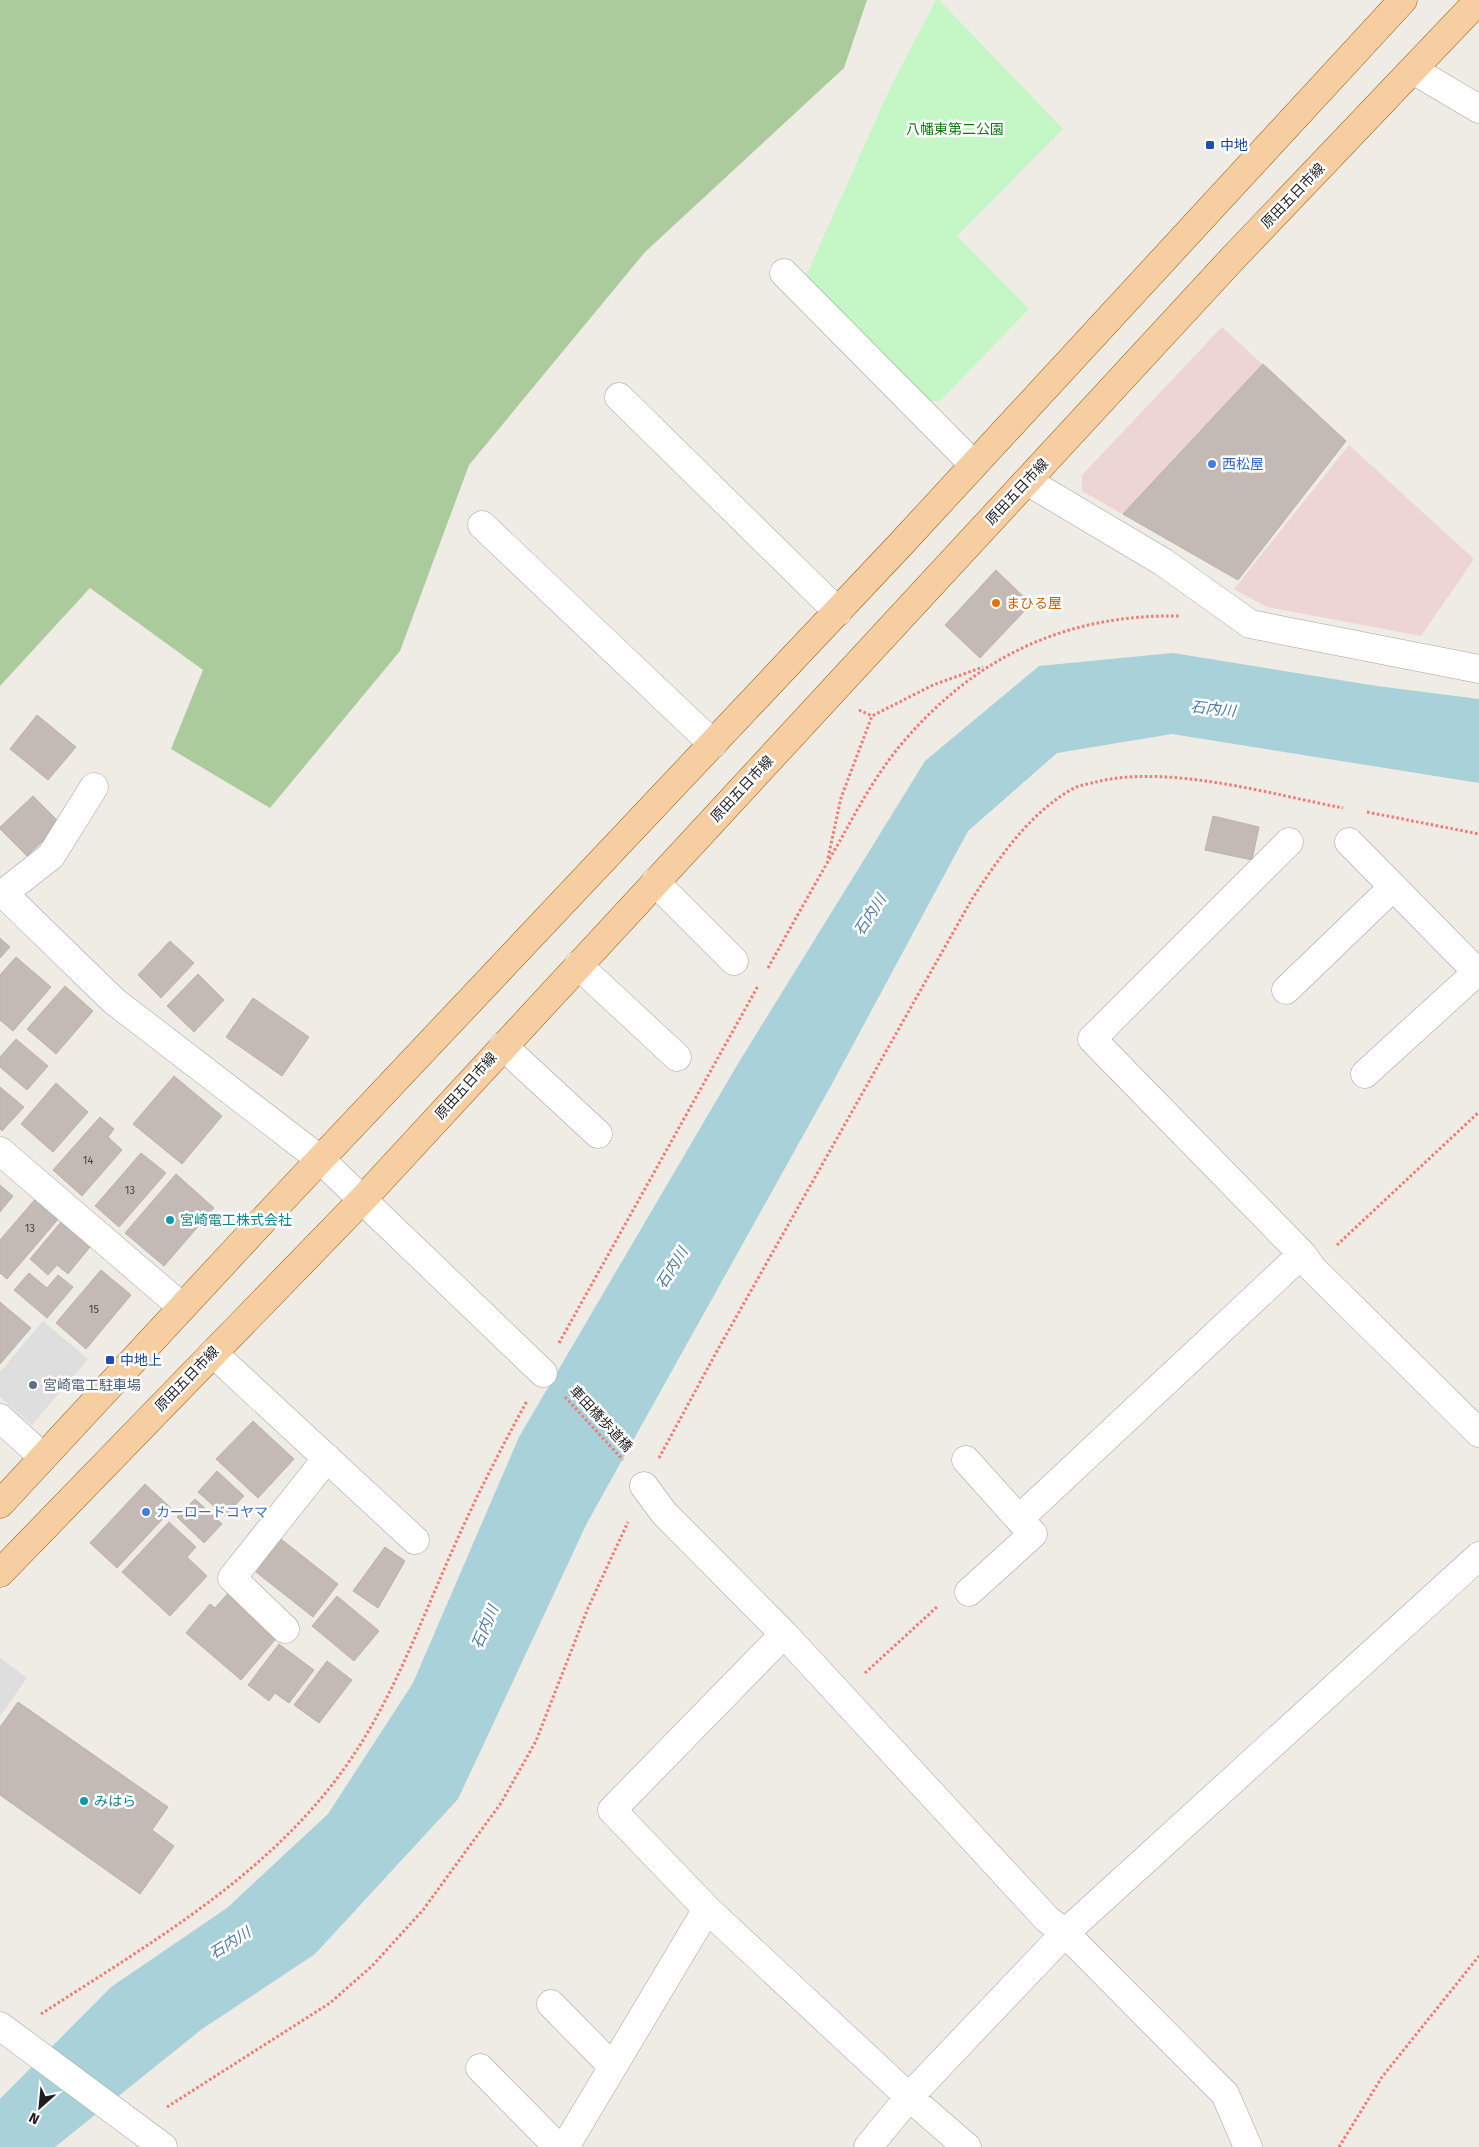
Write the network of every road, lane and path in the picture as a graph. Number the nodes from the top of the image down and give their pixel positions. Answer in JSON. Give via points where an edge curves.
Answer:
{"nodes":[{"id":1,"x":1403,"y":0,"type":"edge"},
{"id":2,"x":1479,"y":0,"type":"edge"},
{"id":3,"x":1413,"y":70,"type":"junction"},
{"id":4,"x":1479,"y":109,"type":"edge"},
{"id":5,"x":784,"y":273,"type":"dead end"},
{"id":6,"x":619,"y":398,"type":"dead end"},
{"id":7,"x":973,"y":464,"type":"junction"},
{"id":8,"x":1028,"y":481,"type":"junction"},
{"id":9,"x":482,"y":524,"type":"dead end"},
{"id":10,"x":838,"y":612,"type":"junction"},
{"id":11,"x":1181,"y":616,"type":"dead end"},
{"id":12,"x":986,"y":666,"type":"junction"},
{"id":13,"x":1479,"y":669,"type":"edge"},
{"id":14,"x":713,"y":744,"type":"junction"},
{"id":15,"x":94,"y":787,"type":"dead end"},
{"id":16,"x":1347,"y":809,"type":"dead end"},
{"id":17,"x":1357,"y":811,"type":"dead end"},
{"id":18,"x":1479,"y":834,"type":"edge"},
{"id":19,"x":1289,"y":842,"type":"dead end"},
{"id":20,"x":1349,"y":842,"type":"dead end"},
{"id":21,"x":827,"y":863,"type":"junction"},
{"id":22,"x":655,"y":882,"type":"junction"},
{"id":23,"x":1393,"y":887,"type":"junction"},
{"id":24,"x":2,"y":895,"type":"edge"},
{"id":25,"x":734,"y":960,"type":"dead end"},
{"id":26,"x":578,"y":965,"type":"junction"},
{"id":27,"x":1478,"y":973,"type":"edge"},
{"id":28,"x":765,"y":974,"type":"dead end"},
{"id":29,"x":760,"y":983,"type":"dead end"},
{"id":30,"x":1286,"y":990,"type":"dead end"},
{"id":31,"x":503,"y":1046,"type":"junction"},
{"id":32,"x":677,"y":1057,"type":"dead end"},
{"id":33,"x":1365,"y":1074,"type":"dead end"},
{"id":34,"x":1479,"y":1112,"type":"edge"},
{"id":35,"x":598,"y":1134,"type":"dead end"},
{"id":36,"x":0,"y":1152,"type":"edge"},
{"id":37,"x":321,"y":1160,"type":"junction"},
{"id":38,"x":362,"y":1200,"type":"junction"},
{"id":39,"x":1307,"y":1261,"type":"junction"},
{"id":40,"x":182,"y":1308,"type":"junction"},
{"id":41,"x":213,"y":1352,"type":"junction"},
{"id":42,"x":543,"y":1373,"type":"junction"},
{"id":43,"x":563,"y":1395,"type":"dead end"},
{"id":44,"x":0,"y":1418,"type":"edge"},
{"id":45,"x":1479,"y":1433,"type":"edge"},
{"id":46,"x":43,"y":1457,"type":"junction"},
{"id":47,"x":327,"y":1458,"type":"junction"},
{"id":48,"x":966,"y":1460,"type":"dead end"},
{"id":49,"x":637,"y":1476,"type":"junction"},
{"id":50,"x":0,"y":1504,"type":"edge"},
{"id":51,"x":1019,"y":1519,"type":"junction"},
{"id":52,"x":415,"y":1540,"type":"dead end"},
{"id":53,"x":1479,"y":1556,"type":"edge"},
{"id":54,"x":0,"y":1574,"type":"edge"},
{"id":55,"x":969,"y":1592,"type":"dead end"},
{"id":56,"x":941,"y":1604,"type":"dead end"},
{"id":57,"x":285,"y":1629,"type":"dead end"},
{"id":58,"x":784,"y":1634,"type":"junction"},
{"id":59,"x":841,"y":1694,"type":"junction"},
{"id":60,"x":707,"y":1909,"type":"junction"},
{"id":61,"x":1065,"y":1932,"type":"junction"},
{"id":62,"x":1479,"y":1956,"type":"edge"},
{"id":63,"x":551,"y":2004,"type":"dead end"},
{"id":64,"x":5,"y":2030,"type":"edge"},
{"id":65,"x":612,"y":2066,"type":"junction"},
{"id":66,"x":480,"y":2068,"type":"dead end"},
{"id":67,"x":909,"y":2097,"type":"junction"},
{"id":68,"x":128,"y":2120,"type":"junction"},
{"id":69,"x":163,"y":2147,"type":"edge"},
{"id":70,"x":558,"y":2147,"type":"edge"},
{"id":71,"x":564,"y":2147,"type":"edge"},
{"id":72,"x":868,"y":2147,"type":"edge"},
{"id":73,"x":967,"y":2147,"type":"edge"},
{"id":74,"x":1248,"y":2147,"type":"edge"},
{"id":75,"x":1339,"y":2147,"type":"edge"}],
"edges":[{"from":1,"to":7,"type":"main road"},
{"from":2,"to":3,"type":"main road","name":"原田五日市線"},
{"from":3,"to":4,"type":"street"},
{"from":3,"to":8,"type":"main road","name":"原田五日市線","via":[[1234,257]]},
{"from":5,"to":7,"type":"street"},
{"from":6,"to":10,"type":"street"},
{"from":7,"to":10,"type":"main road"},
{"from":8,"to":13,"type":"street","via":[[1162,562],[1250,624]]},
{"from":8,"to":22,"type":"main road","name":"原田五日市線"},
{"from":9,"to":14,"type":"street"},
{"from":10,"to":14,"type":"main road"},
{"from":11,"to":12,"type":"path","via":[[1124,618],[1084,624],[1048,636]]},
{"from":12,"to":21,"type":"path","via":[[932,710],[902,742],[862,801]]},
{"from":12,"to":21,"type":"path","via":[[934,685],[872,716],[841,798]]},
{"from":14,"to":37,"type":"main road"},
{"from":15,"to":24,"type":"street","via":[[51,856]]},
{"from":16,"to":49,"type":"path","via":[[1175,776],[1109,779],[1075,788],[1020,833],[972,900],[722,1342]]},
{"from":17,"to":18,"type":"path"},
{"from":19,"to":39,"type":"street","via":[[1092,1039]]},
{"from":20,"to":23,"type":"street"},
{"from":21,"to":28,"type":"path"},
{"from":22,"to":25,"type":"street"},
{"from":22,"to":26,"type":"main road","name":"原田五日市線"},
{"from":23,"to":27,"type":"street"},
{"from":23,"to":30,"type":"street"},
{"from":24,"to":37,"type":"street","via":[[114,1001]]},
{"from":26,"to":31,"type":"main road","name":"原田五日市線"},
{"from":26,"to":32,"type":"street"},
{"from":27,"to":33,"type":"street"},
{"from":29,"to":42,"type":"path"},
{"from":31,"to":35,"type":"street"},
{"from":31,"to":38,"type":"main road","name":"原田五日市線"},
{"from":34,"to":39,"type":"path"},
{"from":36,"to":40,"type":"street"},
{"from":37,"to":38,"type":"street"},
{"from":37,"to":40,"type":"main road"},
{"from":38,"to":41,"type":"main road","name":"原田五日市線"},
{"from":38,"to":42,"type":"street"},
{"from":39,"to":45,"type":"street"},
{"from":39,"to":51,"type":"street"},
{"from":40,"to":46,"type":"main road"},
{"from":41,"to":47,"type":"street"},
{"from":41,"to":54,"type":"main road","name":"原田五日市線"},
{"from":42,"to":64,"type":"path","via":[[481,1488],[407,1659],[361,1742],[330,1787],[265,1858],[191,1916]]},
{"from":43,"to":49,"type":"path","name":"車田橋歩道橋"},
{"from":44,"to":46,"type":"street"},
{"from":46,"to":50,"type":"main road"},
{"from":47,"to":52,"type":"street"},
{"from":47,"to":57,"type":"street","via":[[232,1578]]},
{"from":48,"to":51,"type":"street"},
{"from":49,"to":58,"type":"street","via":[[664,1514]]},
{"from":49,"to":68,"type":"path","via":[[536,1741],[501,1803],[423,1910],[372,1966],[330,2003],[274,2041]]},
{"from":51,"to":55,"type":"street","via":[[1032,1534]]},
{"from":53,"to":61,"type":"street"},
{"from":56,"to":59,"type":"path"},
{"from":58,"to":59,"type":"street"},
{"from":58,"to":60,"type":"street","via":[[612,1810]]},
{"from":59,"to":61,"type":"street","via":[[1047,1919]]},
{"from":60,"to":65,"type":"street"},
{"from":60,"to":67,"type":"street"},
{"from":61,"to":67,"type":"street"},
{"from":61,"to":74,"type":"street","via":[[1225,2094]]},
{"from":62,"to":75,"type":"path","via":[[1382,2077]]},
{"from":63,"to":65,"type":"street"},
{"from":64,"to":68,"type":"street"},
{"from":65,"to":71,"type":"street"},
{"from":66,"to":70,"type":"street"},
{"from":67,"to":72,"type":"street"},
{"from":67,"to":73,"type":"street"},
{"from":68,"to":69,"type":"street"}]}
